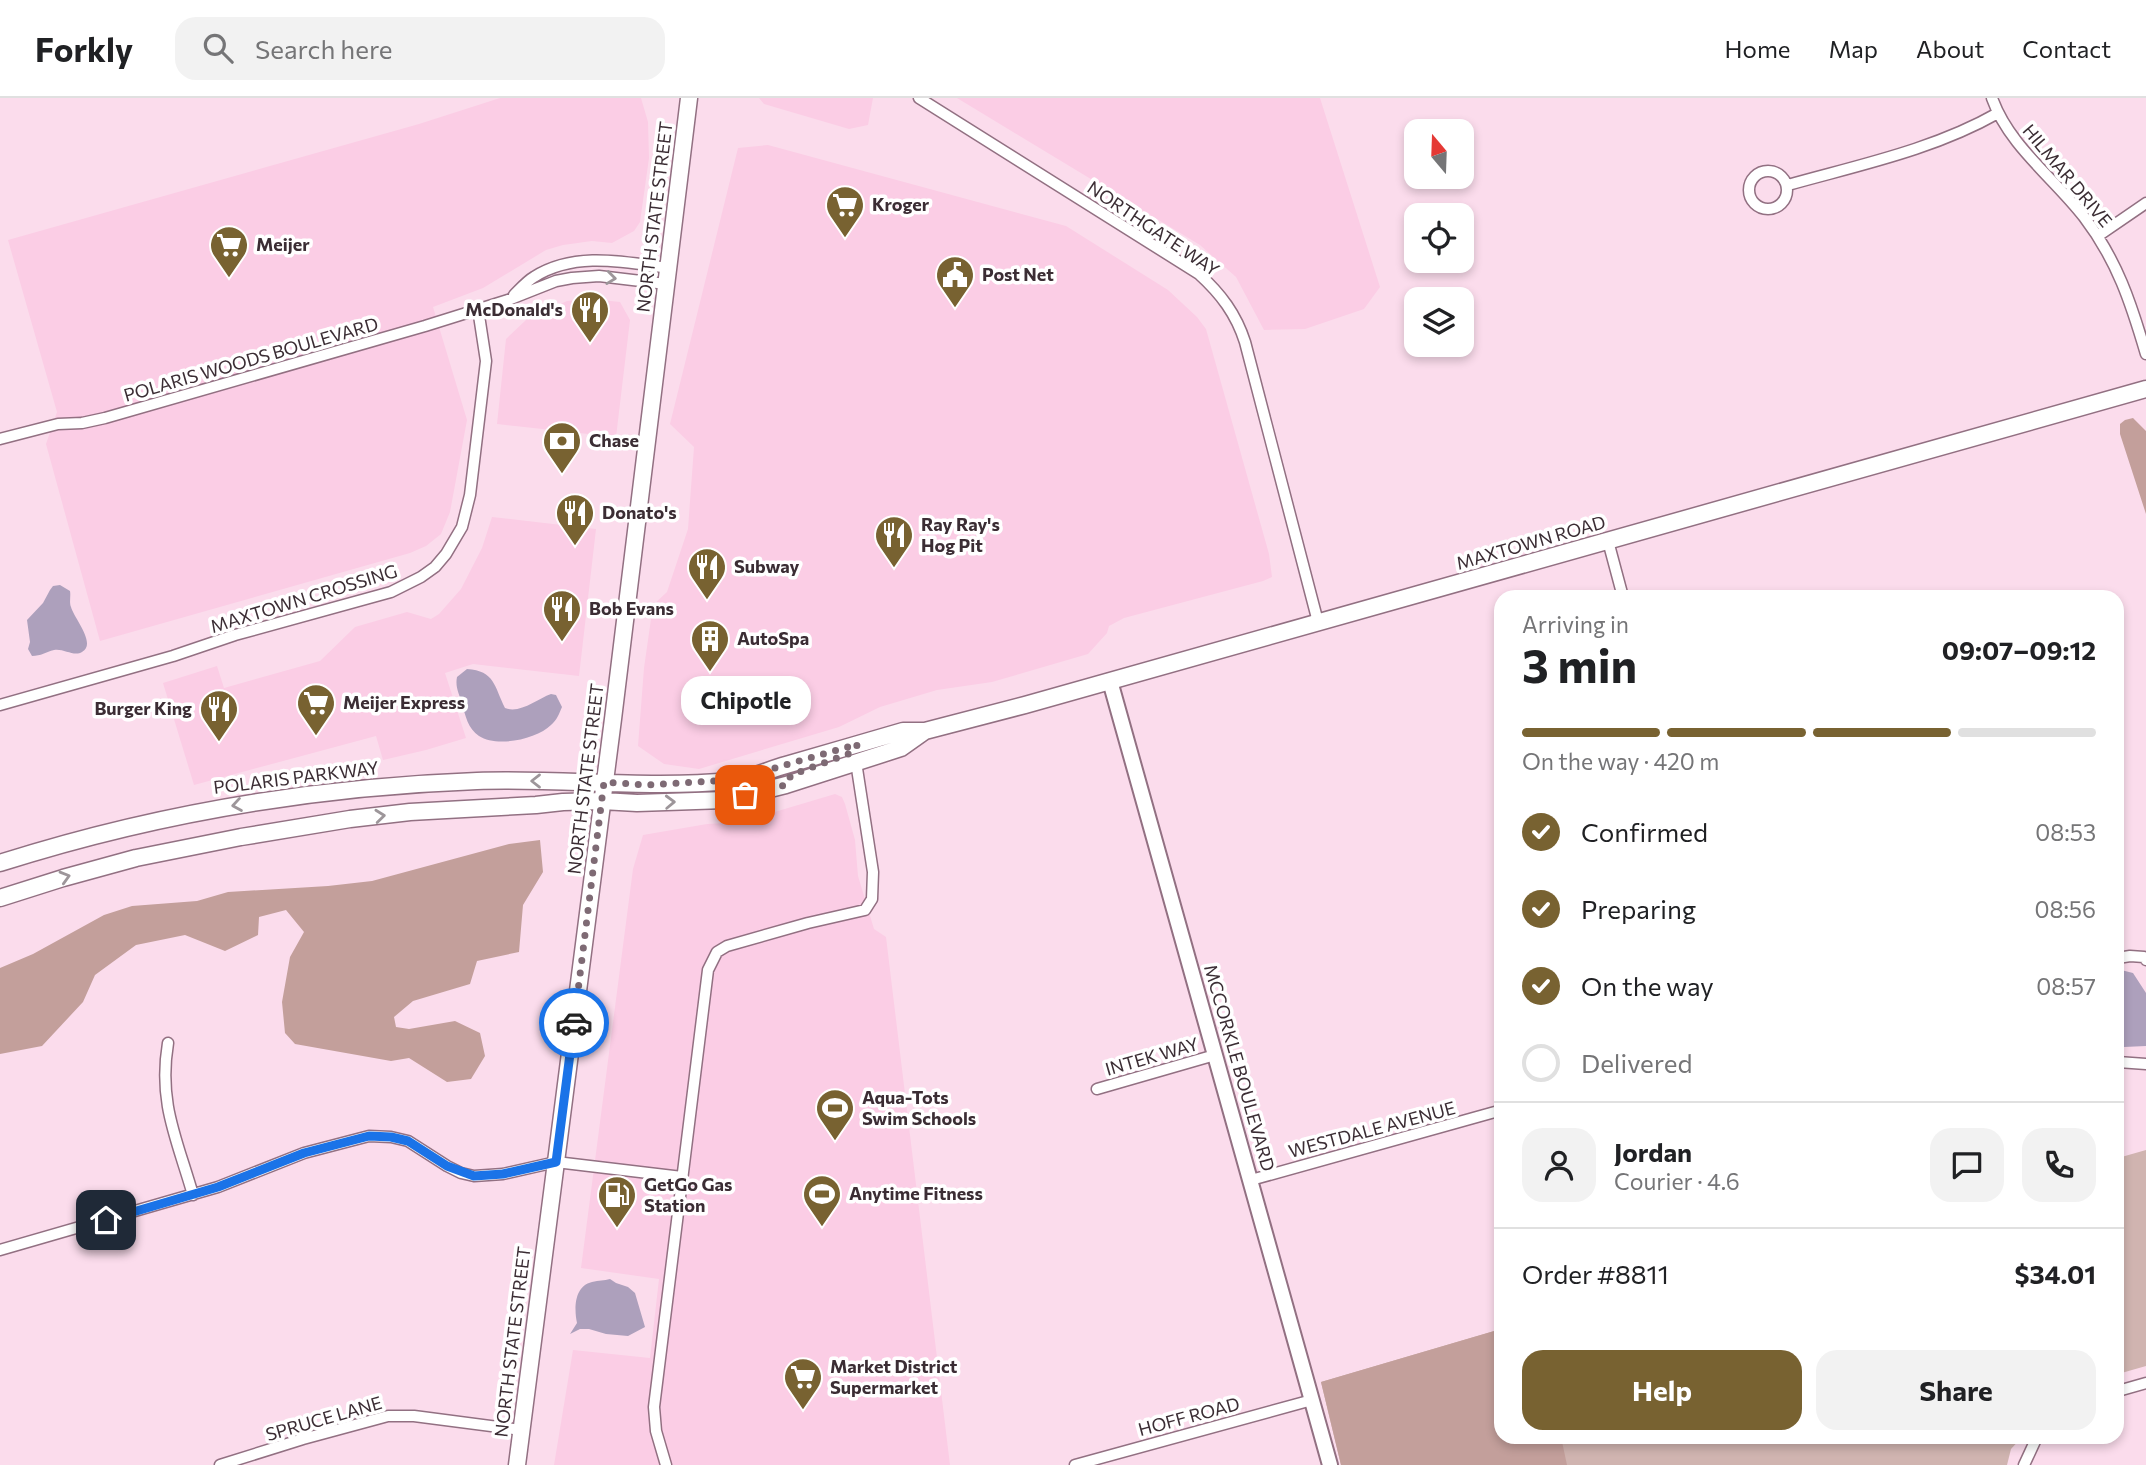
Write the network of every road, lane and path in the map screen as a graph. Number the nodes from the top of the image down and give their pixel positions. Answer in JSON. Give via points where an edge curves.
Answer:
{"nodes":[{"id":1,"x":689,"y":98,"type":"edge"},
{"id":2,"x":919,"y":98,"type":"edge"},
{"id":3,"x":1992,"y":98,"type":"edge"},
{"id":4,"x":1998,"y":113,"type":"junction"},
{"id":5,"x":1787,"y":185,"type":"dead end"},
{"id":6,"x":2146,"y":203,"type":"edge"},
{"id":7,"x":2098,"y":236,"type":"junction"},
{"id":8,"x":668,"y":276,"type":"junction"},
{"id":9,"x":508,"y":300,"type":"junction"},
{"id":10,"x":478,"y":309,"type":"junction"},
{"id":11,"x":2146,"y":354,"type":"edge"},
{"id":12,"x":2146,"y":389,"type":"edge"},
{"id":13,"x":0,"y":439,"type":"edge"},
{"id":14,"x":1608,"y":541,"type":"junction"},
{"id":15,"x":1621,"y":590,"type":"edge"},
{"id":16,"x":1318,"y":622,"type":"junction"},
{"id":17,"x":1110,"y":681,"type":"junction"},
{"id":18,"x":0,"y":705,"type":"edge"},
{"id":19,"x":925,"y":731,"type":"junction"},
{"id":20,"x":858,"y":744,"type":"junction"},
{"id":21,"x":856,"y":762,"type":"junction"},
{"id":22,"x":604,"y":782,"type":"junction"},
{"id":23,"x":786,"y":785,"type":"junction"},
{"id":24,"x":602,"y":801,"type":"junction"},
{"id":25,"x":0,"y":863,"type":"edge"},
{"id":26,"x":0,"y":898,"type":"edge"},
{"id":27,"x":2124,"y":957,"type":"edge"},
{"id":28,"x":2146,"y":960,"type":"edge"},
{"id":29,"x":168,"y":1043,"type":"dead end"},
{"id":30,"x":1215,"y":1055,"type":"junction"},
{"id":31,"x":2124,"y":1063,"type":"edge"},
{"id":32,"x":2146,"y":1064,"type":"edge"},
{"id":33,"x":1097,"y":1089,"type":"dead end"},
{"id":34,"x":1494,"y":1112,"type":"edge"},
{"id":35,"x":556,"y":1162,"type":"junction"},
{"id":36,"x":682,"y":1177,"type":"junction"},
{"id":37,"x":1251,"y":1180,"type":"junction"},
{"id":38,"x":193,"y":1195,"type":"junction"},
{"id":39,"x":0,"y":1250,"type":"edge"},
{"id":40,"x":2146,"y":1382,"type":"edge"},
{"id":41,"x":2124,"y":1389,"type":"edge"},
{"id":42,"x":1312,"y":1399,"type":"junction"},
{"id":43,"x":522,"y":1430,"type":"junction"},
{"id":44,"x":2034,"y":1444,"type":"edge"},
{"id":45,"x":220,"y":1465,"type":"edge"},
{"id":46,"x":517,"y":1465,"type":"edge"},
{"id":47,"x":666,"y":1465,"type":"edge"},
{"id":48,"x":1075,"y":1465,"type":"edge"},
{"id":49,"x":1330,"y":1465,"type":"edge"},
{"id":50,"x":2024,"y":1465,"type":"edge"}],
"edges":[{"from":1,"to":8,"type":"main road","name":"NORTH STATE STREET"},
{"from":2,"to":16,"type":"street","name":"NORTHGATE WAY","via":[[1199,274],[1224,299],[1245,342]]},
{"from":3,"to":4,"type":"street","name":"HILMAR DRIVE"},
{"from":4,"to":5,"type":"street","via":[[1934,143]]},
{"from":4,"to":7,"type":"street","name":"HILMAR DRIVE","via":[[2016,141]]},
{"from":6,"to":7,"type":"street"},
{"from":7,"to":11,"type":"street","name":"HILMAR DRIVE","via":[[2127,292]]},
{"from":9,"to":8,"type":"street","name":"POLARIS WOODS BOULEVARD","one_way":true,"via":[[572,278]]},
{"from":8,"to":9,"type":"street","name":"POLARIS WOODS BOULEVARD","via":[[604,260],[580,261],[533,277]]},
{"from":8,"to":22,"type":"main road","name":"NORTH STATE STREET"},
{"from":9,"to":10,"type":"street","name":"POLARIS WOODS BOULEVARD"},
{"from":10,"to":13,"type":"street","name":"POLARIS WOODS BOULEVARD","via":[[105,418]]},
{"from":10,"to":18,"type":"street","name":"MAXTOWN CROSSING","via":[[486,361],[470,495],[462,527],[435,567],[391,592]]},
{"from":12,"to":14,"type":"main road","name":"MAXTOWN ROAD"},
{"from":14,"to":15,"type":"street"},
{"from":14,"to":16,"type":"main road","name":"MAXTOWN ROAD"},
{"from":16,"to":17,"type":"main road","name":"MAXTOWN ROAD"},
{"from":17,"to":19,"type":"main road","name":"MAXTOWN ROAD"},
{"from":17,"to":30,"type":"street","name":"MCCORKLE BOULEVARD"},
{"from":19,"to":20,"type":"main road","name":"MAXTOWN ROAD","via":[[903,731]]},
{"from":19,"to":21,"type":"main road","name":"MAXTOWN ROAD","via":[[901,748]]},
{"from":20,"to":22,"type":"main road","name":"MAXTOWN ROAD","via":[[733,780],[645,785]]},
{"from":20,"to":23,"type":"main road","via":[[851,753],[791,775]]},
{"from":21,"to":23,"type":"main road","name":"MAXTOWN ROAD"},
{"from":21,"to":36,"type":"street","via":[[873,873],[872,899],[865,910],[727,946],[717,953],[708,970]]},
{"from":22,"to":24,"type":"main road","name":"NORTH STATE STREET"},
{"from":22,"to":25,"type":"main road","name":"POLARIS PARKWAY","one_way":true,"via":[[480,781],[337,790],[207,809]]},
{"from":24,"to":23,"type":"main road","name":"MAXTOWN ROAD","one_way":true,"via":[[725,800]]},
{"from":26,"to":24,"type":"main road","one_way":true,"via":[[136,858],[287,829],[410,812]]},
{"from":24,"to":35,"type":"main road","name":"NORTH STATE STREET"},
{"from":27,"to":28,"type":"street"},
{"from":29,"to":38,"type":"street","via":[[166,1105]]},
{"from":30,"to":33,"type":"street","name":"INTEK WAY"},
{"from":30,"to":37,"type":"street","name":"MCCORKLE BOULEVARD"},
{"from":31,"to":32,"type":"street"},
{"from":34,"to":37,"type":"street","name":"WESTDALE AVENUE"},
{"from":35,"to":36,"type":"street"},
{"from":35,"to":38,"type":"street","via":[[474,1176],[447,1166],[408,1141],[369,1136],[304,1153]]},
{"from":35,"to":43,"type":"main road","name":"NORTH STATE STREET"},
{"from":36,"to":47,"type":"street","via":[[653,1407]]},
{"from":37,"to":42,"type":"street","name":"MCCORKLE BOULEVARD"},
{"from":38,"to":39,"type":"street"},
{"from":40,"to":41,"type":"street"},
{"from":42,"to":48,"type":"street","name":"HOFF ROAD"},
{"from":42,"to":49,"type":"street","name":"MCCORKLE BOULEVARD"},
{"from":43,"to":45,"type":"street","name":"SPRUCE LANE","via":[[388,1416]]},
{"from":43,"to":46,"type":"main road","name":"NORTH STATE STREET"},
{"from":44,"to":50,"type":"street"}]}
